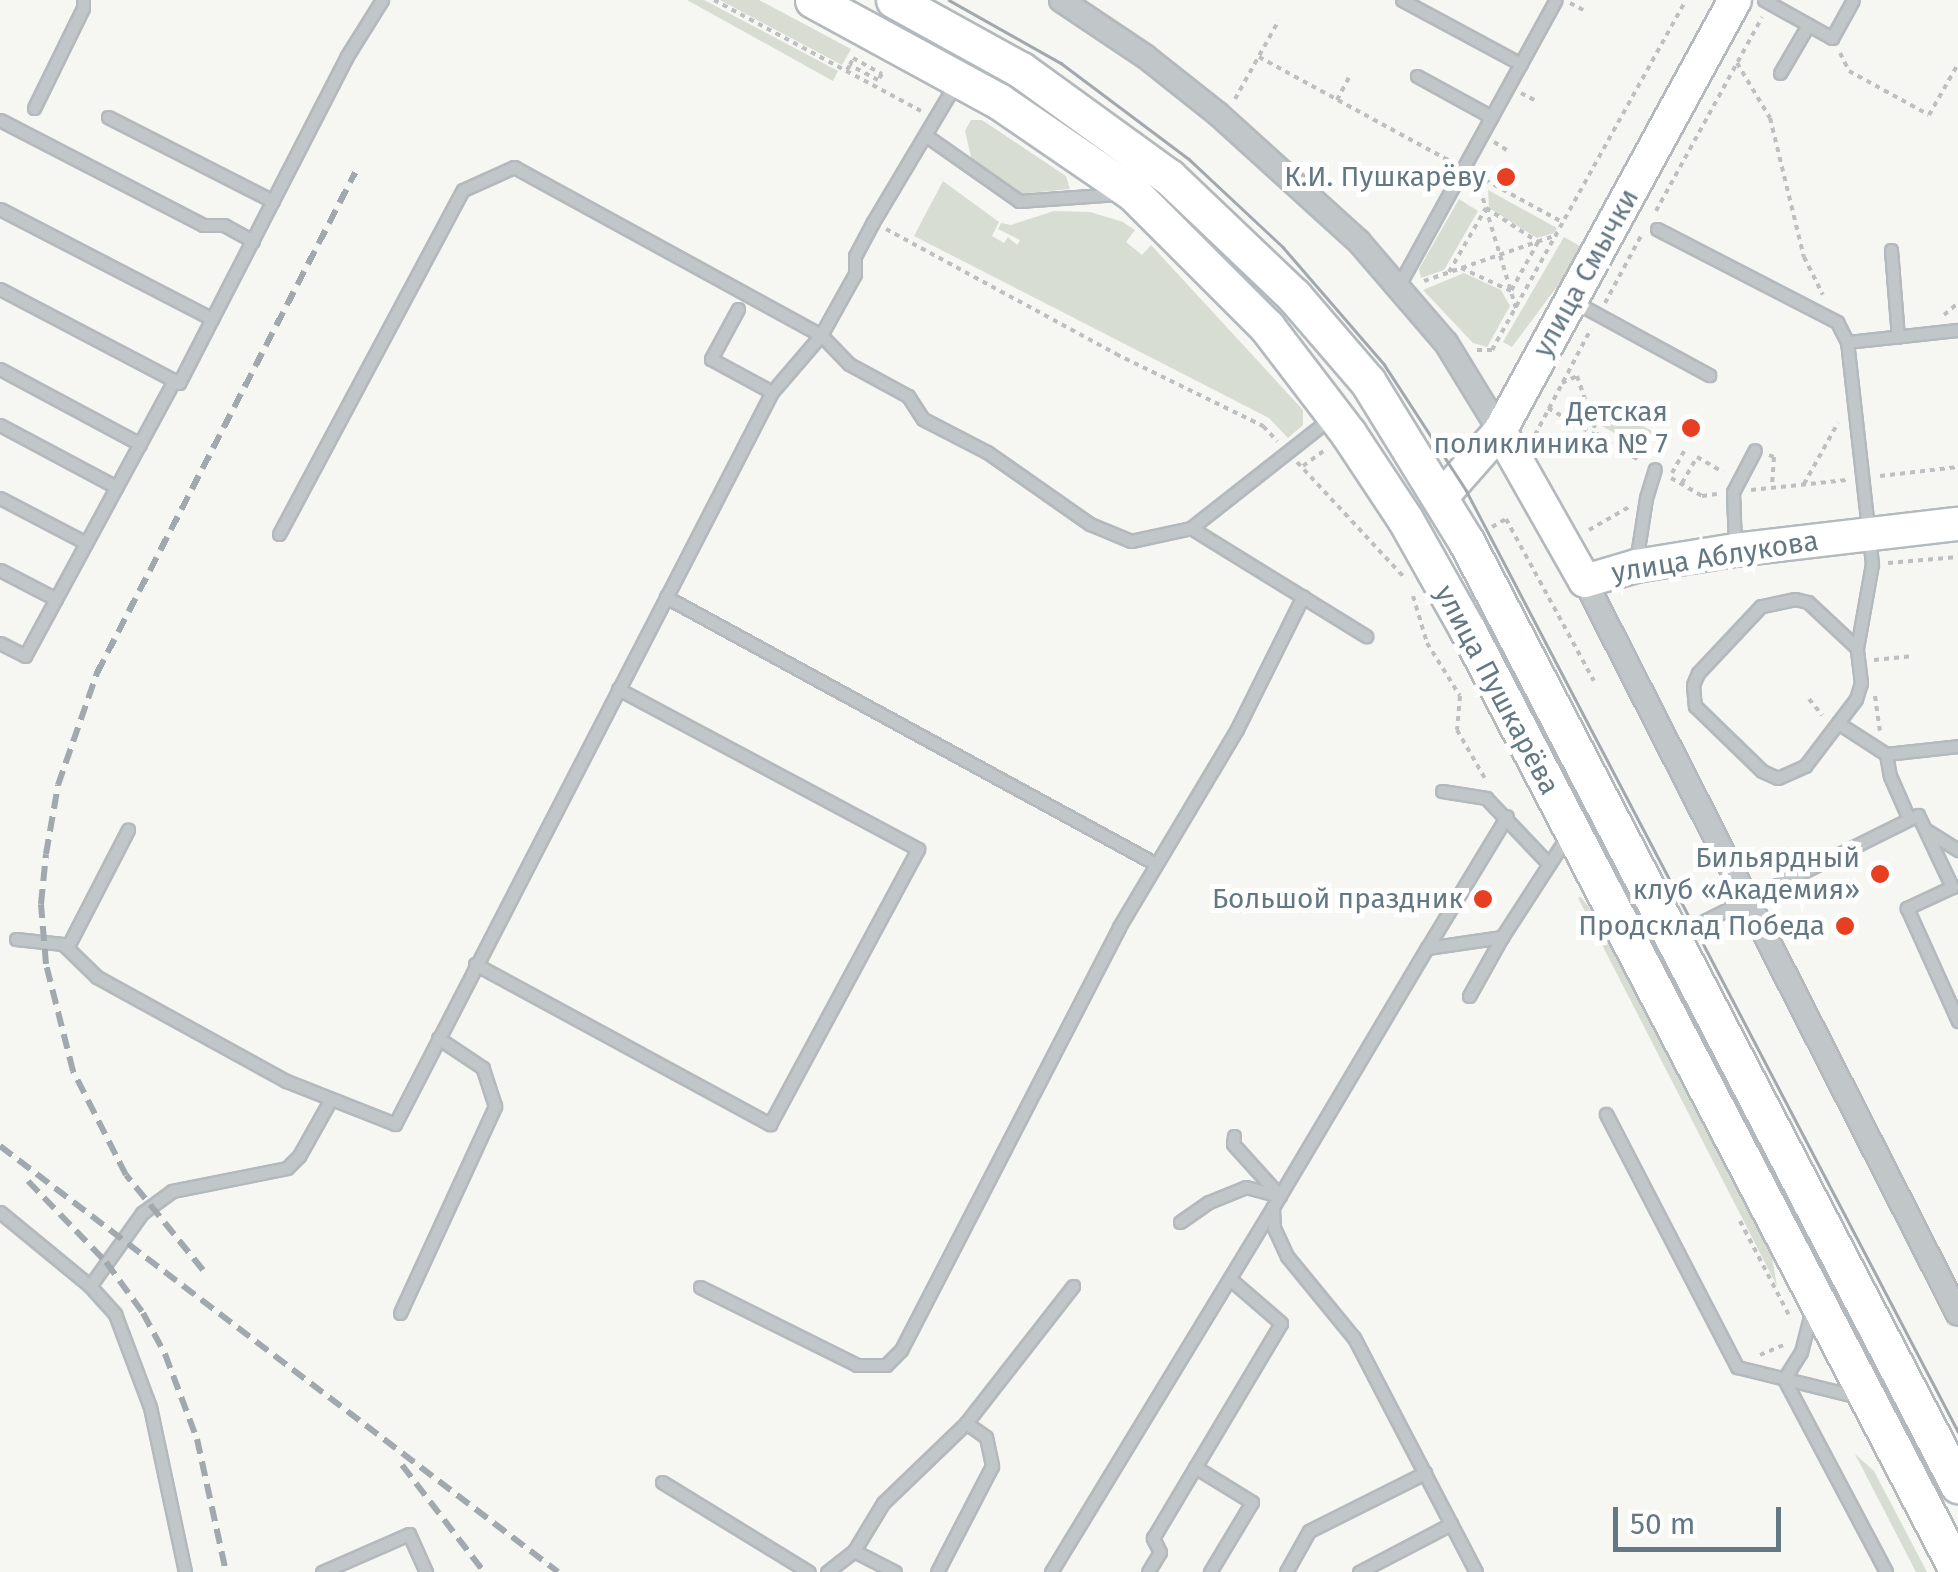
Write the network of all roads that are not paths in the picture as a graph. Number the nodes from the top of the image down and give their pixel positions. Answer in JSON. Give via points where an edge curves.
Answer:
{"nodes":[{"id":1,"x":83,"y":0,"type":"edge"},
{"id":2,"x":382,"y":0,"type":"edge"},
{"id":3,"x":813,"y":0,"type":"edge"},
{"id":4,"x":894,"y":0,"type":"edge"},
{"id":5,"x":1060,"y":0,"type":"edge"},
{"id":6,"x":1402,"y":0,"type":"edge"},
{"id":7,"x":1556,"y":0,"type":"edge"},
{"id":8,"x":1736,"y":0,"type":"edge"},
{"id":9,"x":1853,"y":0,"type":"edge"},
{"id":10,"x":1767,"y":2,"type":"edge"},
{"id":11,"x":1808,"y":25,"type":"junction"},
{"id":12,"x":977,"y":46,"type":"junction"},
{"id":13,"x":1520,"y":64,"type":"junction"},
{"id":14,"x":1780,"y":73,"type":"dead end"},
{"id":15,"x":1417,"y":76,"type":"dead end"},
{"id":16,"x":958,"y":79,"type":"junction"},
{"id":17,"x":34,"y":108,"type":"dead end"},
{"id":18,"x":108,"y":117,"type":"dead end"},
{"id":19,"x":1492,"y":117,"type":"junction"},
{"id":20,"x":0,"y":120,"type":"edge"},
{"id":21,"x":928,"y":137,"type":"junction"},
{"id":22,"x":1133,"y":193,"type":"junction"},
{"id":23,"x":273,"y":200,"type":"junction"},
{"id":24,"x":0,"y":209,"type":"edge"},
{"id":25,"x":1653,"y":226,"type":"road end"},
{"id":26,"x":254,"y":241,"type":"junction"},
{"id":27,"x":1891,"y":250,"type":"dead end"},
{"id":28,"x":1407,"y":285,"type":"junction"},
{"id":29,"x":0,"y":289,"type":"edge"},
{"id":30,"x":1585,"y":308,"type":"junction"},
{"id":31,"x":738,"y":309,"type":"dead end"},
{"id":32,"x":212,"y":319,"type":"junction"},
{"id":33,"x":1958,"y":330,"type":"edge"},
{"id":34,"x":822,"y":336,"type":"junction"},
{"id":35,"x":1898,"y":336,"type":"junction"},
{"id":36,"x":1847,"y":342,"type":"junction"},
{"id":37,"x":0,"y":369,"type":"edge"},
{"id":38,"x":1709,"y":375,"type":"dead end"},
{"id":39,"x":174,"y":380,"type":"junction"},
{"id":40,"x":772,"y":392,"type":"junction"},
{"id":41,"x":0,"y":425,"type":"edge"},
{"id":42,"x":1333,"y":430,"type":"junction"},
{"id":43,"x":1500,"y":431,"type":"junction"},
{"id":44,"x":140,"y":444,"type":"junction"},
{"id":45,"x":1756,"y":450,"type":"dead end"},
{"id":46,"x":1656,"y":469,"type":"dead end"},
{"id":47,"x":116,"y":487,"type":"junction"},
{"id":48,"x":0,"y":498,"type":"edge"},
{"id":49,"x":1440,"y":499,"type":"junction"},
{"id":50,"x":1405,"y":519,"type":"junction"},
{"id":51,"x":1958,"y":524,"type":"edge"},
{"id":52,"x":1191,"y":528,"type":"junction"},
{"id":53,"x":279,"y":534,"type":"dead end"},
{"id":54,"x":86,"y":543,"type":"junction"},
{"id":55,"x":1871,"y":549,"type":"junction"},
{"id":56,"x":1735,"y":550,"type":"junction"},
{"id":57,"x":1636,"y":566,"type":"junction"},
{"id":58,"x":0,"y":570,"type":"edge"},
{"id":59,"x":1584,"y":581,"type":"junction"},
{"id":60,"x":1302,"y":596,"type":"junction"},
{"id":61,"x":666,"y":597,"type":"junction"},
{"id":62,"x":56,"y":599,"type":"junction"},
{"id":63,"x":1366,"y":636,"type":"dead end"},
{"id":64,"x":0,"y":643,"type":"edge"},
{"id":65,"x":1857,"y":648,"type":"junction"},
{"id":66,"x":618,"y":689,"type":"junction"},
{"id":67,"x":1838,"y":723,"type":"junction"},
{"id":68,"x":1958,"y":746,"type":"edge"},
{"id":69,"x":1886,"y":754,"type":"junction"},
{"id":70,"x":1442,"y":791,"type":"dead end"},
{"id":71,"x":1507,"y":816,"type":"junction"},
{"id":72,"x":1909,"y":819,"type":"junction"},
{"id":73,"x":128,"y":830,"type":"dead end"},
{"id":74,"x":1572,"y":830,"type":"junction"},
{"id":75,"x":1926,"y":830,"type":"junction"},
{"id":76,"x":1958,"y":850,"type":"edge"},
{"id":77,"x":1548,"y":863,"type":"junction"},
{"id":78,"x":1156,"y":864,"type":"junction"},
{"id":79,"x":1748,"y":898,"type":"junction"},
{"id":80,"x":1674,"y":936,"type":"junction"},
{"id":81,"x":1502,"y":937,"type":"junction"},
{"id":82,"x":16,"y":939,"type":"dead end"},
{"id":83,"x":68,"y":946,"type":"junction"},
{"id":84,"x":1427,"y":948,"type":"junction"},
{"id":85,"x":475,"y":964,"type":"junction"},
{"id":86,"x":1470,"y":996,"type":"dead end"},
{"id":87,"x":1958,"y":1022,"type":"edge"},
{"id":88,"x":438,"y":1038,"type":"junction"},
{"id":89,"x":331,"y":1099,"type":"junction"},
{"id":90,"x":1606,"y":1114,"type":"dead end"},
{"id":91,"x":1234,"y":1136,"type":"dead end"},
{"id":92,"x":1277,"y":1202,"type":"junction"},
{"id":93,"x":0,"y":1212,"type":"edge"},
{"id":94,"x":1180,"y":1222,"type":"dead end"},
{"id":95,"x":1230,"y":1279,"type":"junction"},
{"id":96,"x":90,"y":1286,"type":"junction"},
{"id":97,"x":1073,"y":1286,"type":"dead end"},
{"id":98,"x":700,"y":1287,"type":"dead end"},
{"id":99,"x":1814,"y":1298,"type":"junction"},
{"id":100,"x":400,"y":1313,"type":"dead end"},
{"id":101,"x":1958,"y":1314,"type":"edge"},
{"id":102,"x":1784,"y":1379,"type":"junction"},
{"id":103,"x":1867,"y":1399,"type":"junction"},
{"id":104,"x":966,"y":1423,"type":"junction"},
{"id":105,"x":1195,"y":1467,"type":"junction"},
{"id":106,"x":1425,"y":1473,"type":"junction"},
{"id":107,"x":662,"y":1482,"type":"dead end"},
{"id":108,"x":1958,"y":1485,"type":"edge"},
{"id":109,"x":1452,"y":1524,"type":"junction"},
{"id":110,"x":854,"y":1551,"type":"junction"},
{"id":111,"x":186,"y":1572,"type":"edge"},
{"id":112,"x":322,"y":1572,"type":"edge"},
{"id":113,"x":426,"y":1572,"type":"edge"},
{"id":114,"x":809,"y":1572,"type":"edge"},
{"id":115,"x":827,"y":1572,"type":"edge"},
{"id":116,"x":895,"y":1572,"type":"edge"},
{"id":117,"x":928,"y":1572,"type":"edge"},
{"id":118,"x":937,"y":1572,"type":"edge"},
{"id":119,"x":1052,"y":1572,"type":"edge"},
{"id":120,"x":1148,"y":1572,"type":"edge"},
{"id":121,"x":1210,"y":1572,"type":"edge"},
{"id":122,"x":1286,"y":1572,"type":"edge"},
{"id":123,"x":1359,"y":1572,"type":"edge"},
{"id":124,"x":1476,"y":1572,"type":"edge"},
{"id":125,"x":1886,"y":1572,"type":"edge"},
{"id":126,"x":1958,"y":1572,"type":"edge"}],
"edges":[{"from":1,"to":17,"type":"lane"},
{"from":2,"to":23,"type":"lane"},
{"from":3,"to":16,"type":"main road","name":"улица Пушкарёва"},
{"from":4,"to":12,"type":"main road","name":"улица Пушкарёва"},
{"from":5,"to":28,"type":"street","via":[[1218,114]]},
{"from":6,"to":13,"type":"lane"},
{"from":7,"to":13,"type":"lane"},
{"from":8,"to":30,"type":"street","name":"улица Смычки"},
{"from":9,"to":11,"type":"lane","via":[[1832,38]]},
{"from":10,"to":11,"type":"lane"},
{"from":11,"to":14,"type":"lane"},
{"from":12,"to":16,"type":"main road"},
{"from":12,"to":49,"type":"main road","name":"улица Пушкарёва","via":[[1089,115],[1240,242],[1368,382]]},
{"from":13,"to":19,"type":"lane"},
{"from":15,"to":19,"type":"lane"},
{"from":16,"to":21,"type":"lane"},
{"from":16,"to":22,"type":"main road","name":"улица Пушкарёва"},
{"from":18,"to":23,"type":"lane"},
{"from":19,"to":28,"type":"lane"},
{"from":20,"to":26,"type":"lane","via":[[203,225],[224,225]]},
{"from":21,"to":22,"type":"lane","via":[[1019,201]]},
{"from":21,"to":34,"type":"lane","via":[[873,222]]},
{"from":22,"to":42,"type":"main road","name":"улица Пушкарёва","via":[[1267,327]]},
{"from":23,"to":26,"type":"lane"},
{"from":24,"to":32,"type":"lane"},
{"from":25,"to":36,"type":"lane","via":[[1837,322]]},
{"from":26,"to":32,"type":"lane"},
{"from":27,"to":35,"type":"lane"},
{"from":28,"to":43,"type":"street"},
{"from":29,"to":39,"type":"lane"},
{"from":30,"to":38,"type":"lane"},
{"from":30,"to":43,"type":"street","name":"улица Смычки"},
{"from":31,"to":40,"type":"lane","via":[[711,359]]},
{"from":32,"to":39,"type":"lane","via":[[179,383]]},
{"from":33,"to":35,"type":"lane"},
{"from":34,"to":40,"type":"lane"},
{"from":34,"to":52,"type":"lane","via":[[849,364],[908,396],[923,419],[986,452],[1090,524],[1131,541]]},
{"from":34,"to":53,"type":"lane","via":[[514,167],[464,190]]},
{"from":35,"to":36,"type":"lane"},
{"from":36,"to":55,"type":"lane"},
{"from":37,"to":44,"type":"lane"},
{"from":39,"to":44,"type":"lane"},
{"from":40,"to":61,"type":"lane"},
{"from":41,"to":47,"type":"lane"},
{"from":42,"to":50,"type":"main road","name":"улица Пушкарёва"},
{"from":42,"to":52,"type":"lane","via":[[1288,452]]},
{"from":43,"to":49,"type":"street","name":"улица Смычки"},
{"from":43,"to":59,"type":"street","name":"улица Аблукова"},
{"from":44,"to":47,"type":"lane"},
{"from":45,"to":56,"type":"lane","via":[[1732,492]]},
{"from":46,"to":57,"type":"lane"},
{"from":47,"to":54,"type":"lane"},
{"from":48,"to":54,"type":"lane"},
{"from":49,"to":50,"type":"main road","name":"улица Смычки"},
{"from":49,"to":80,"type":"main road","name":"улица Пушкарёва"},
{"from":50,"to":74,"type":"main road","name":"улица Пушкарёва"},
{"from":51,"to":55,"type":"street","name":"улица Аблукова"},
{"from":52,"to":60,"type":"lane"},
{"from":54,"to":62,"type":"lane"},
{"from":55,"to":56,"type":"street","name":"улица Аблукова"},
{"from":55,"to":65,"type":"lane"},
{"from":56,"to":57,"type":"street","name":"улица Аблукова"},
{"from":57,"to":59,"type":"street","name":"улица Аблукова"},
{"from":58,"to":62,"type":"lane"},
{"from":59,"to":79,"type":"street"},
{"from":60,"to":63,"type":"lane"},
{"from":60,"to":78,"type":"lane","via":[[1237,729]]},
{"from":61,"to":66,"type":"lane"},
{"from":61,"to":78,"type":"lane"},
{"from":62,"to":64,"type":"lane","via":[[25,656]]},
{"from":65,"to":67,"type":"lane","via":[[1860,691]]},
{"from":65,"to":67,"type":"lane","via":[[1808,602],[1761,606],[1693,685],[1700,715],[1770,776],[1799,772]]},
{"from":66,"to":85,"type":"lane"},
{"from":66,"to":85,"type":"lane","via":[[918,849],[770,1124]]},
{"from":67,"to":69,"type":"lane"},
{"from":68,"to":69,"type":"lane"},
{"from":69,"to":72,"type":"lane"},
{"from":70,"to":71,"type":"lane","via":[[1486,798]]},
{"from":71,"to":77,"type":"lane"},
{"from":71,"to":84,"type":"lane"},
{"from":72,"to":75,"type":"lane","via":[[1918,815]]},
{"from":72,"to":79,"type":"lane"},
{"from":73,"to":83,"type":"lane"},
{"from":74,"to":77,"type":"lane"},
{"from":74,"to":99,"type":"main road","name":"улица Пушкарёва"},
{"from":75,"to":76,"type":"lane"},
{"from":75,"to":87,"type":"lane","via":[[1952,886],[1907,908]]},
{"from":77,"to":81,"type":"lane"},
{"from":78,"to":98,"type":"lane","via":[[901,1350],[886,1365],[856,1365]]},
{"from":79,"to":80,"type":"lane"},
{"from":79,"to":101,"type":"street"},
{"from":80,"to":108,"type":"main road","name":"улица Пушкарёва"},
{"from":81,"to":84,"type":"lane"},
{"from":81,"to":86,"type":"lane"},
{"from":82,"to":83,"type":"lane"},
{"from":83,"to":89,"type":"lane","via":[[97,978]]},
{"from":84,"to":92,"type":"lane"},
{"from":85,"to":88,"type":"lane"},
{"from":88,"to":89,"type":"lane","via":[[395,1124]]},
{"from":88,"to":100,"type":"lane","via":[[483,1068],[495,1106]]},
{"from":89,"to":96,"type":"lane","via":[[287,1168],[172,1191],[142,1213]]},
{"from":90,"to":102,"type":"lane","via":[[1738,1367]]},
{"from":91,"to":92,"type":"lane","via":[[1233,1144]]},
{"from":92,"to":94,"type":"lane","via":[[1246,1187]]},
{"from":92,"to":95,"type":"lane"},
{"from":92,"to":106,"type":"lane","via":[[1274,1228],[1288,1256],[1354,1338]]},
{"from":93,"to":96,"type":"lane"},
{"from":95,"to":105,"type":"lane","via":[[1281,1323]]},
{"from":95,"to":119,"type":"lane"},
{"from":96,"to":111,"type":"lane","via":[[115,1314],[150,1406]]},
{"from":97,"to":104,"type":"lane"},
{"from":99,"to":102,"type":"lane","via":[[1801,1352]]},
{"from":99,"to":103,"type":"main road","name":"улица Пушкарёва"},
{"from":102,"to":103,"type":"lane"},
{"from":102,"to":125,"type":"lane"},
{"from":103,"to":126,"type":"main road","name":"улица Пушкарёва"},
{"from":104,"to":110,"type":"lane","via":[[883,1503]]},
{"from":104,"to":118,"type":"lane","via":[[986,1437],[992,1466]]},
{"from":105,"to":120,"type":"lane","via":[[1153,1538],[1160,1552]]},
{"from":105,"to":121,"type":"lane","via":[[1252,1502]]},
{"from":106,"to":109,"type":"lane"},
{"from":106,"to":122,"type":"lane","via":[[1310,1531]]},
{"from":107,"to":114,"type":"lane"},
{"from":109,"to":123,"type":"lane"},
{"from":109,"to":124,"type":"lane"},
{"from":110,"to":115,"type":"lane"},
{"from":110,"to":116,"type":"lane"},
{"from":112,"to":113,"type":"lane","via":[[409,1534]]},
{"from":117,"to":118,"type":"lane"}]}
